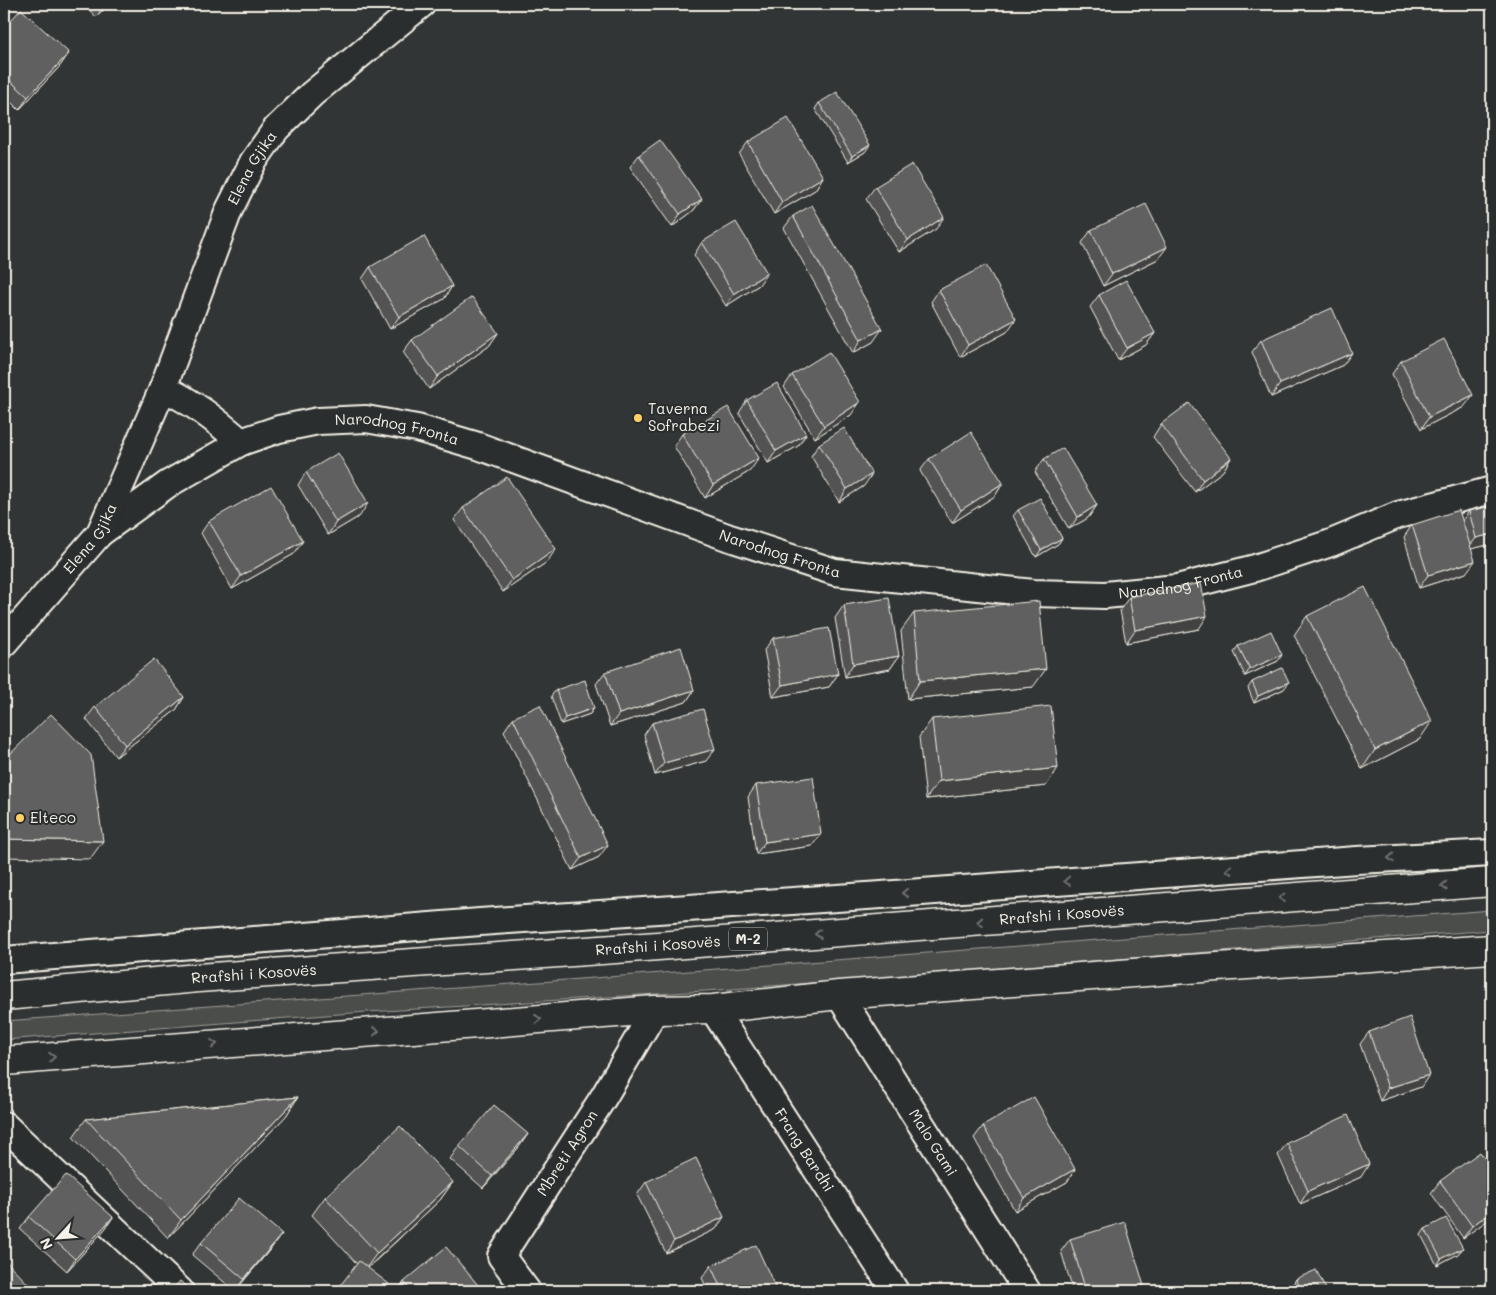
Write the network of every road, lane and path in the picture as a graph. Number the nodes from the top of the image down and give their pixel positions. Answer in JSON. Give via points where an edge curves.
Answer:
{"nodes":[{"id":1,"x":422,"y":4,"type":"edge"},
{"id":2,"x":163,"y":388,"type":"junction"},
{"id":3,"x":241,"y":442,"type":"junction"},
{"id":4,"x":1492,"y":490,"type":"edge"},
{"id":5,"x":100,"y":533,"type":"junction"},
{"id":6,"x":4,"y":643,"type":"edge"},
{"id":7,"x":1492,"y":853,"type":"edge"},
{"id":8,"x":1492,"y":882,"type":"edge"},
{"id":9,"x":1492,"y":949,"type":"edge"},
{"id":10,"x":4,"y":960,"type":"edge"},
{"id":11,"x":839,"y":995,"type":"junction"},
{"id":12,"x":4,"y":996,"type":"edge"},
{"id":13,"x":713,"y":1009,"type":"junction"},
{"id":14,"x":655,"y":1010,"type":"junction"},
{"id":15,"x":4,"y":1061,"type":"edge"},
{"id":16,"x":4,"y":1125,"type":"edge"},
{"id":17,"x":180,"y":1291,"type":"edge"},
{"id":18,"x":527,"y":1291,"type":"edge"},
{"id":19,"x":895,"y":1291,"type":"edge"},
{"id":20,"x":1028,"y":1291,"type":"edge"}],
"edges":[{"from":1,"to":2,"type":"street","name":"Elena Gjika","via":[[312,94],[276,129],[259,154],[229,210]]},
{"from":2,"to":3,"type":"street","via":[[205,412]]},
{"from":2,"to":5,"type":"street","name":"Elena Gjika"},
{"from":3,"to":4,"type":"street","name":"Narodnog Fronta","via":[[279,429],[318,421],[366,419],[417,428],[478,446],[834,572],[1034,593],[1105,595],[1177,588],[1256,568],[1331,543],[1398,515]]},
{"from":3,"to":5,"type":"street","name":"Narodnog Fronta","via":[[168,484]]},
{"from":5,"to":6,"type":"street","name":"Elena Gjika"},
{"from":7,"to":10,"type":"street","one_way":true,"via":[[490,921]]},
{"from":8,"to":12,"type":"highway","name":"Rrafshi i Kosovës","number":"M-2","one_way":true,"via":[[198,978]]},
{"from":9,"to":11,"type":"highway"},
{"from":11,"to":13,"type":"highway"},
{"from":11,"to":20,"type":"street","name":"Malo Gami"},
{"from":13,"to":14,"type":"highway"},
{"from":13,"to":19,"type":"street","name":"Frang Bardhi"},
{"from":15,"to":14,"type":"highway","one_way":true},
{"from":14,"to":18,"type":"street","name":"Mbreti Agron","via":[[603,1098],[501,1256]]},
{"from":16,"to":17,"type":"street"}]}
